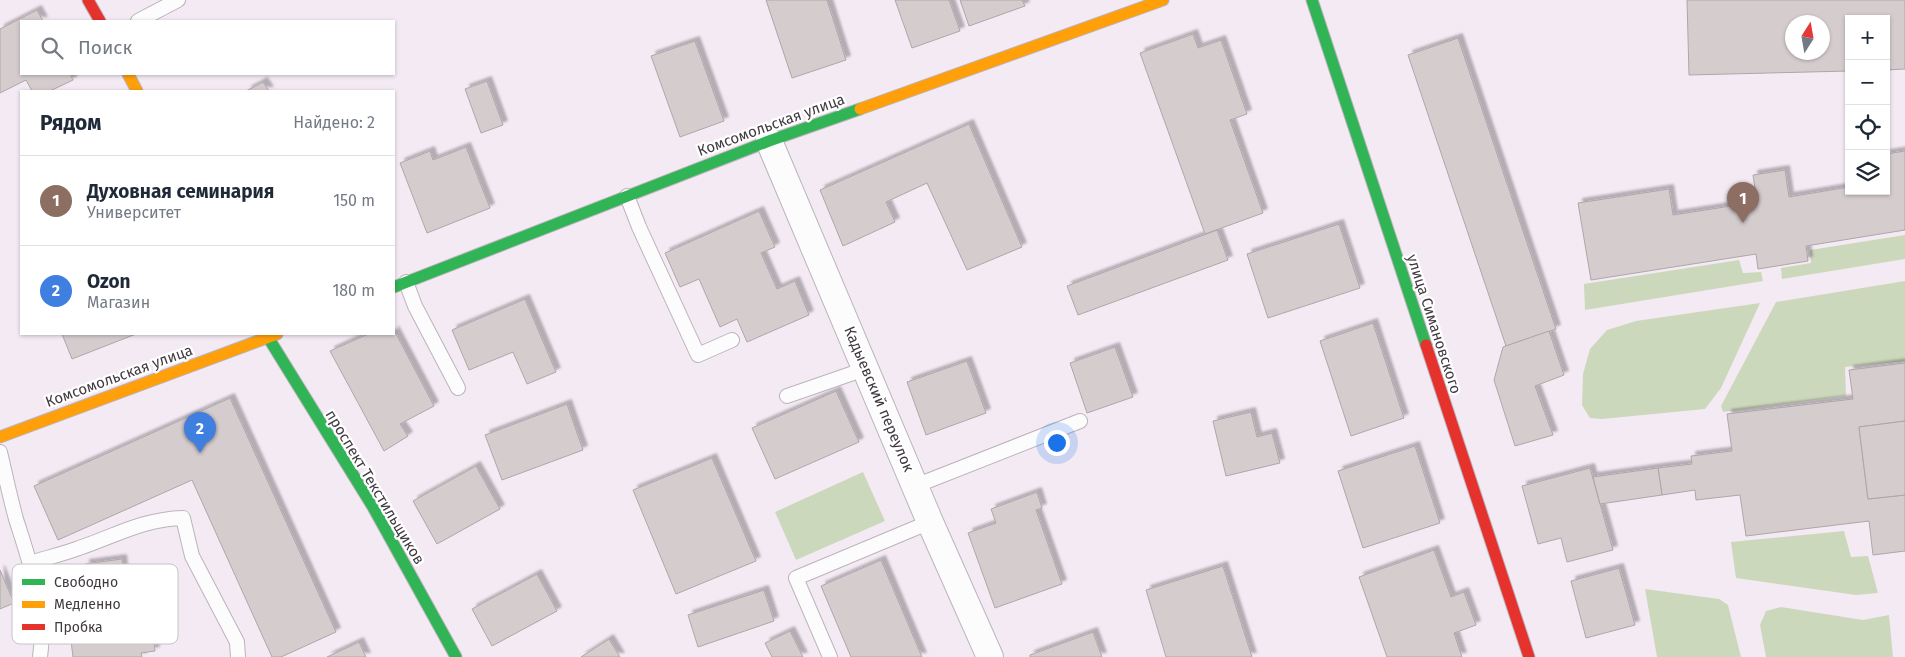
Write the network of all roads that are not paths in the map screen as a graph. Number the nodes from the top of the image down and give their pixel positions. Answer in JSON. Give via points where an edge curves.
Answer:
{"nodes":[{"id":1,"x":88,"y":0,"type":"edge"},
{"id":2,"x":178,"y":0,"type":"edge"},
{"id":3,"x":1163,"y":0,"type":"edge"},
{"id":4,"x":1312,"y":0,"type":"edge"},
{"id":5,"x":99,"y":20,"type":"edge"},
{"id":6,"x":140,"y":20,"type":"edge"},
{"id":7,"x":129,"y":75,"type":"edge"},
{"id":8,"x":136,"y":90,"type":"edge"},
{"id":9,"x":769,"y":141,"type":"junction"},
{"id":10,"x":627,"y":196,"type":"junction"},
{"id":11,"x":400,"y":285,"type":"edge"},
{"id":12,"x":270,"y":335,"type":"edge"},
{"id":13,"x":732,"y":340,"type":"dead end"},
{"id":14,"x":865,"y":369,"type":"junction"},
{"id":15,"x":458,"y":388,"type":"dead end"},
{"id":16,"x":787,"y":396,"type":"dead end"},
{"id":17,"x":1080,"y":420,"type":"dead end"},
{"id":18,"x":0,"y":437,"type":"edge"},
{"id":19,"x":0,"y":452,"type":"edge"},
{"id":20,"x":915,"y":486,"type":"junction"},
{"id":21,"x":930,"y":522,"type":"junction"},
{"id":22,"x":30,"y":563,"type":"joint"},
{"id":23,"x":42,"y":644,"type":"edge"},
{"id":24,"x":40,"y":657,"type":"edge"},
{"id":25,"x":238,"y":657,"type":"edge"},
{"id":26,"x":456,"y":657,"type":"edge"},
{"id":27,"x":830,"y":657,"type":"edge"},
{"id":28,"x":990,"y":657,"type":"edge"},
{"id":29,"x":1528,"y":657,"type":"edge"}],
"edges":[{"from":1,"to":5,"type":"street"},
{"from":2,"to":6,"type":"lane"},
{"from":3,"to":9,"type":"street","name":"Комсомольская улица"},
{"from":4,"to":29,"type":"street","name":"улица Симановского"},
{"from":7,"to":8,"type":"street"},
{"from":9,"to":10,"type":"street","name":"Комсомольская улица"},
{"from":9,"to":14,"type":"street","name":"Кадыевский переулок"},
{"from":10,"to":11,"type":"street","name":"Комсомольская улица"},
{"from":10,"to":13,"type":"lane","via":[[698,355]]},
{"from":11,"to":15,"type":"lane","via":[[415,306]]},
{"from":12,"to":18,"type":"street","name":"Комсомольская улица"},
{"from":12,"to":26,"type":"street","name":"проспект Текстильщиков","via":[[373,507]]},
{"from":14,"to":16,"type":"lane"},
{"from":14,"to":20,"type":"street","name":"Кадыевский переулок"},
{"from":17,"to":20,"type":"lane"},
{"from":19,"to":22,"type":"lane"},
{"from":20,"to":21,"type":"street","name":"Кадыевский переулок"},
{"from":21,"to":27,"type":"lane","via":[[796,578]]},
{"from":21,"to":28,"type":"street","name":"Кадыевский переулок"},
{"from":22,"to":25,"type":"lane","via":[[80,548],[129,527],[166,518],[183,518],[192,556],[237,642]]},
{"from":23,"to":24,"type":"lane"}]}
